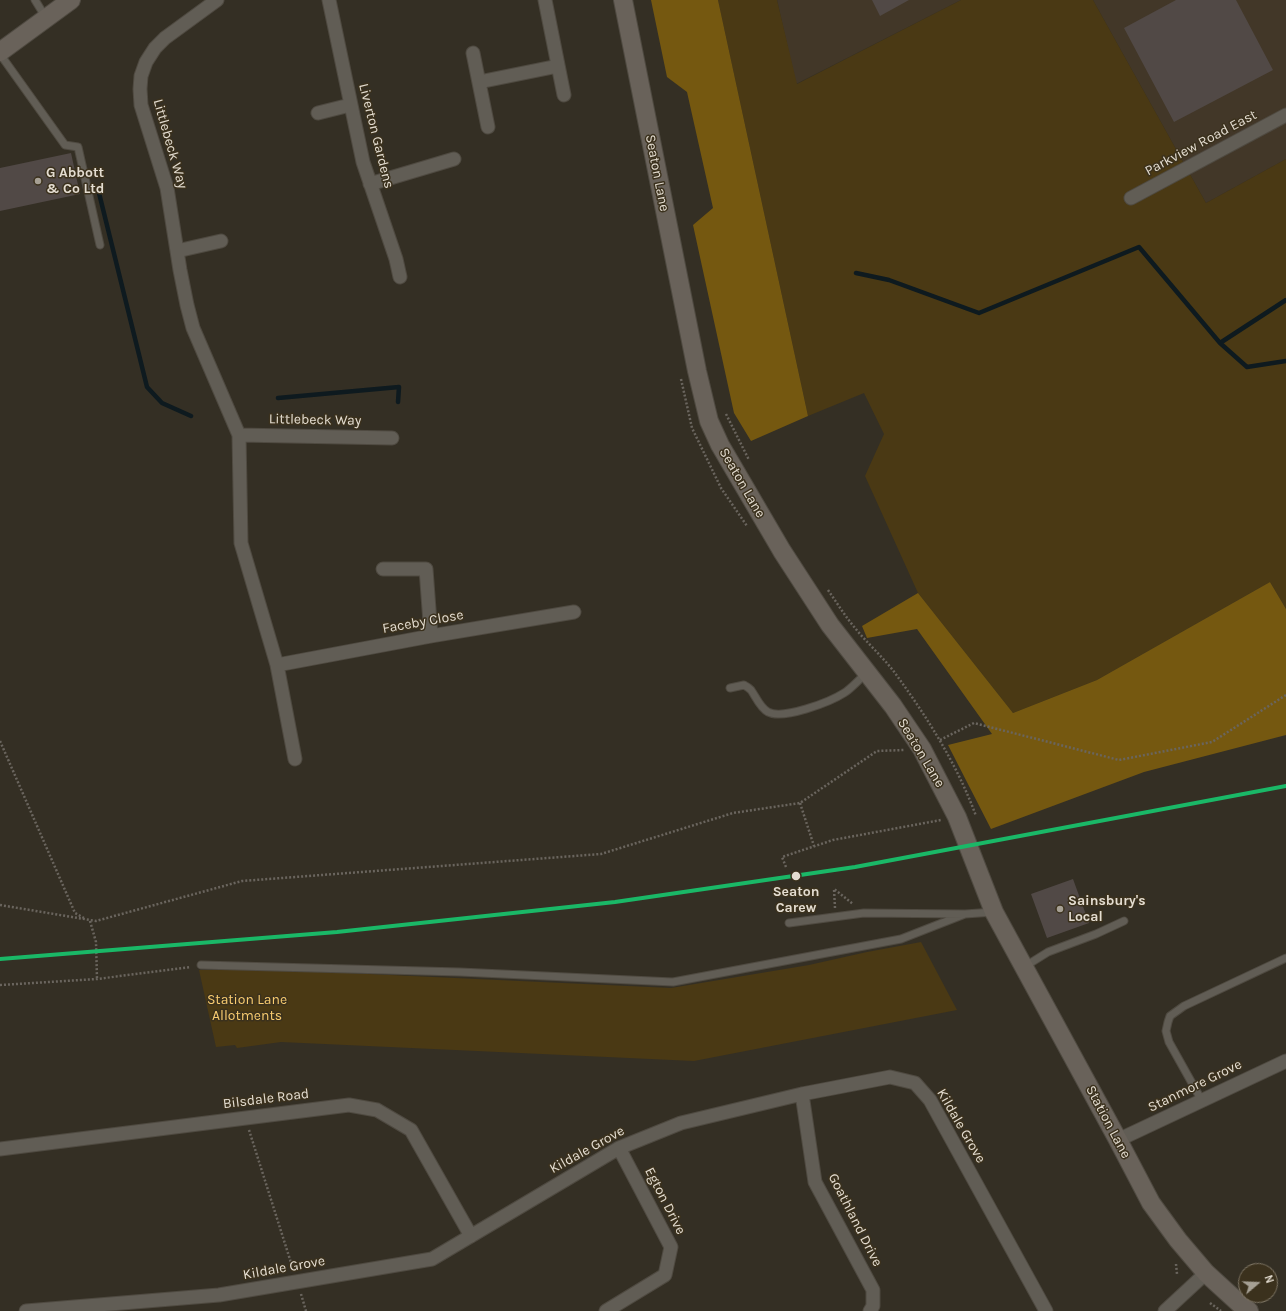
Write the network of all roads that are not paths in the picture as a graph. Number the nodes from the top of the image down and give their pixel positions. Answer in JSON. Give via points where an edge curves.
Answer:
{"nodes":[{"id":1,"x":35,"y":0,"type":"edge"},
{"id":2,"x":71,"y":0,"type":"edge"},
{"id":3,"x":217,"y":0,"type":"edge"},
{"id":4,"x":329,"y":0,"type":"edge"},
{"id":5,"x":545,"y":0,"type":"edge"},
{"id":6,"x":623,"y":0,"type":"edge"},
{"id":7,"x":46,"y":18,"type":"junction"},
{"id":8,"x":0,"y":53,"type":"edge"},
{"id":9,"x":473,"y":53,"type":"dead end"},
{"id":10,"x":558,"y":66,"type":"junction"},
{"id":11,"x":479,"y":82,"type":"junction"},
{"id":12,"x":564,"y":95,"type":"dead end"},
{"id":13,"x":350,"y":105,"type":"junction"},
{"id":14,"x":318,"y":113,"type":"dead end"},
{"id":15,"x":1286,"y":115,"type":"edge"},
{"id":16,"x":488,"y":127,"type":"dead end"},
{"id":17,"x":454,"y":159,"type":"dead end"},
{"id":18,"x":370,"y":184,"type":"junction"},
{"id":19,"x":1131,"y":198,"type":"dead end"},
{"id":20,"x":221,"y":241,"type":"dead end"},
{"id":21,"x":100,"y":245,"type":"dead end"},
{"id":22,"x":177,"y":251,"type":"junction"},
{"id":23,"x":400,"y":277,"type":"dead end"},
{"id":24,"x":239,"y":435,"type":"junction"},
{"id":25,"x":392,"y":438,"type":"dead end"},
{"id":26,"x":383,"y":569,"type":"dead end"},
{"id":27,"x":574,"y":612,"type":"dead end"},
{"id":28,"x":430,"y":636,"type":"junction"},
{"id":29,"x":277,"y":665,"type":"junction"},
{"id":30,"x":867,"y":673,"type":"junction"},
{"id":31,"x":730,"y":688,"type":"dead end"},
{"id":32,"x":295,"y":759,"type":"dead end"},
{"id":33,"x":994,"y":912,"type":"junction"},
{"id":34,"x":965,"y":914,"type":"junction"},
{"id":35,"x":1124,"y":921,"type":"dead end"},
{"id":36,"x":789,"y":923,"type":"dead end"},
{"id":37,"x":1286,"y":958,"type":"edge"},
{"id":38,"x":202,"y":965,"type":"road end"},
{"id":39,"x":1024,"y":967,"type":"junction"},
{"id":40,"x":1286,"y":1061,"type":"edge"},
{"id":41,"x":802,"y":1094,"type":"junction"},
{"id":42,"x":1202,"y":1101,"type":"junction"},
{"id":43,"x":1118,"y":1140,"type":"junction"},
{"id":44,"x":619,"y":1148,"type":"junction"},
{"id":45,"x":0,"y":1149,"type":"edge"},
{"id":46,"x":471,"y":1236,"type":"junction"},
{"id":47,"x":1206,"y":1273,"type":"junction"},
{"id":48,"x":26,"y":1311,"type":"edge"},
{"id":49,"x":606,"y":1311,"type":"edge"},
{"id":50,"x":870,"y":1311,"type":"edge"},
{"id":51,"x":1046,"y":1311,"type":"edge"},
{"id":52,"x":1165,"y":1311,"type":"edge"},
{"id":53,"x":1249,"y":1311,"type":"edge"}],
"edges":[{"from":1,"to":7,"type":"lane"},
{"from":2,"to":7,"type":"main road"},
{"from":3,"to":22,"type":"street","name":"Littlebeck Way","via":[[165,38],[146,62],[141,76],[141,105],[167,188]]},
{"from":4,"to":13,"type":"street","name":"Liverton Gardens"},
{"from":5,"to":10,"type":"street"},
{"from":6,"to":30,"type":"main road","name":"Seaton Lane","via":[[695,363],[709,421],[720,445],[782,551],[830,625]]},
{"from":7,"to":8,"type":"main road"},
{"from":8,"to":21,"type":"lane","via":[[65,145],[78,148]]},
{"from":9,"to":11,"type":"street"},
{"from":10,"to":11,"type":"street"},
{"from":10,"to":12,"type":"street"},
{"from":11,"to":16,"type":"street"},
{"from":13,"to":14,"type":"street"},
{"from":13,"to":18,"type":"street","name":"Liverton Gardens"},
{"from":15,"to":19,"type":"street","name":"Parkview Road East"},
{"from":17,"to":18,"type":"street"},
{"from":18,"to":23,"type":"street","name":"Liverton Gardens"},
{"from":20,"to":22,"type":"street"},
{"from":22,"to":24,"type":"street","name":"Littlebeck Way","via":[[186,305],[193,328]]},
{"from":24,"to":25,"type":"street","name":"Littlebeck Way"},
{"from":24,"to":29,"type":"street","via":[[241,544]]},
{"from":26,"to":28,"type":"street","via":[[426,569]]},
{"from":27,"to":28,"type":"street","name":"Faceby Close"},
{"from":28,"to":29,"type":"street","name":"Faceby Close"},
{"from":29,"to":32,"type":"street"},
{"from":30,"to":31,"type":"lane","via":[[838,696],[780,715],[768,712],[744,685]]},
{"from":30,"to":33,"type":"main road","name":"Seaton Lane","via":[[922,749],[957,817]]},
{"from":33,"to":34,"type":"lane"},
{"from":33,"to":39,"type":"main road","name":"Station Lane"},
{"from":34,"to":36,"type":"lane","via":[[864,913]]},
{"from":34,"to":38,"type":"lane","via":[[901,939],[673,982],[460,972]]},
{"from":35,"to":39,"type":"lane","via":[[1048,952]]},
{"from":37,"to":42,"type":"lane","via":[[1184,1006],[1170,1016],[1166,1031],[1169,1042]]},
{"from":39,"to":43,"type":"main road","name":"Station Lane"},
{"from":40,"to":42,"type":"street","name":"Stanmore Grove"},
{"from":41,"to":44,"type":"street","name":"Kildale Grove","via":[[681,1123]]},
{"from":41,"to":50,"type":"street","name":"Goathland Drive","via":[[815,1182],[873,1290],[873,1306]]},
{"from":41,"to":51,"type":"street","name":"Kildale Grove","via":[[890,1077],[915,1083],[930,1100]]},
{"from":42,"to":43,"type":"street","name":"Stanmore Grove"},
{"from":43,"to":47,"type":"main road","name":"Station Lane","via":[[1151,1203]]},
{"from":44,"to":46,"type":"street","name":"Kildale Grove"},
{"from":44,"to":49,"type":"street","name":"Egton Drive","via":[[671,1247],[665,1275]]},
{"from":45,"to":46,"type":"street","name":"Bilsdale Road","via":[[348,1105],[377,1110],[411,1130]]},
{"from":46,"to":48,"type":"street","name":"Kildale Grove","via":[[432,1259],[297,1282],[219,1295]]},
{"from":47,"to":52,"type":"street"},
{"from":47,"to":53,"type":"main road","name":"Station Lane"}]}
